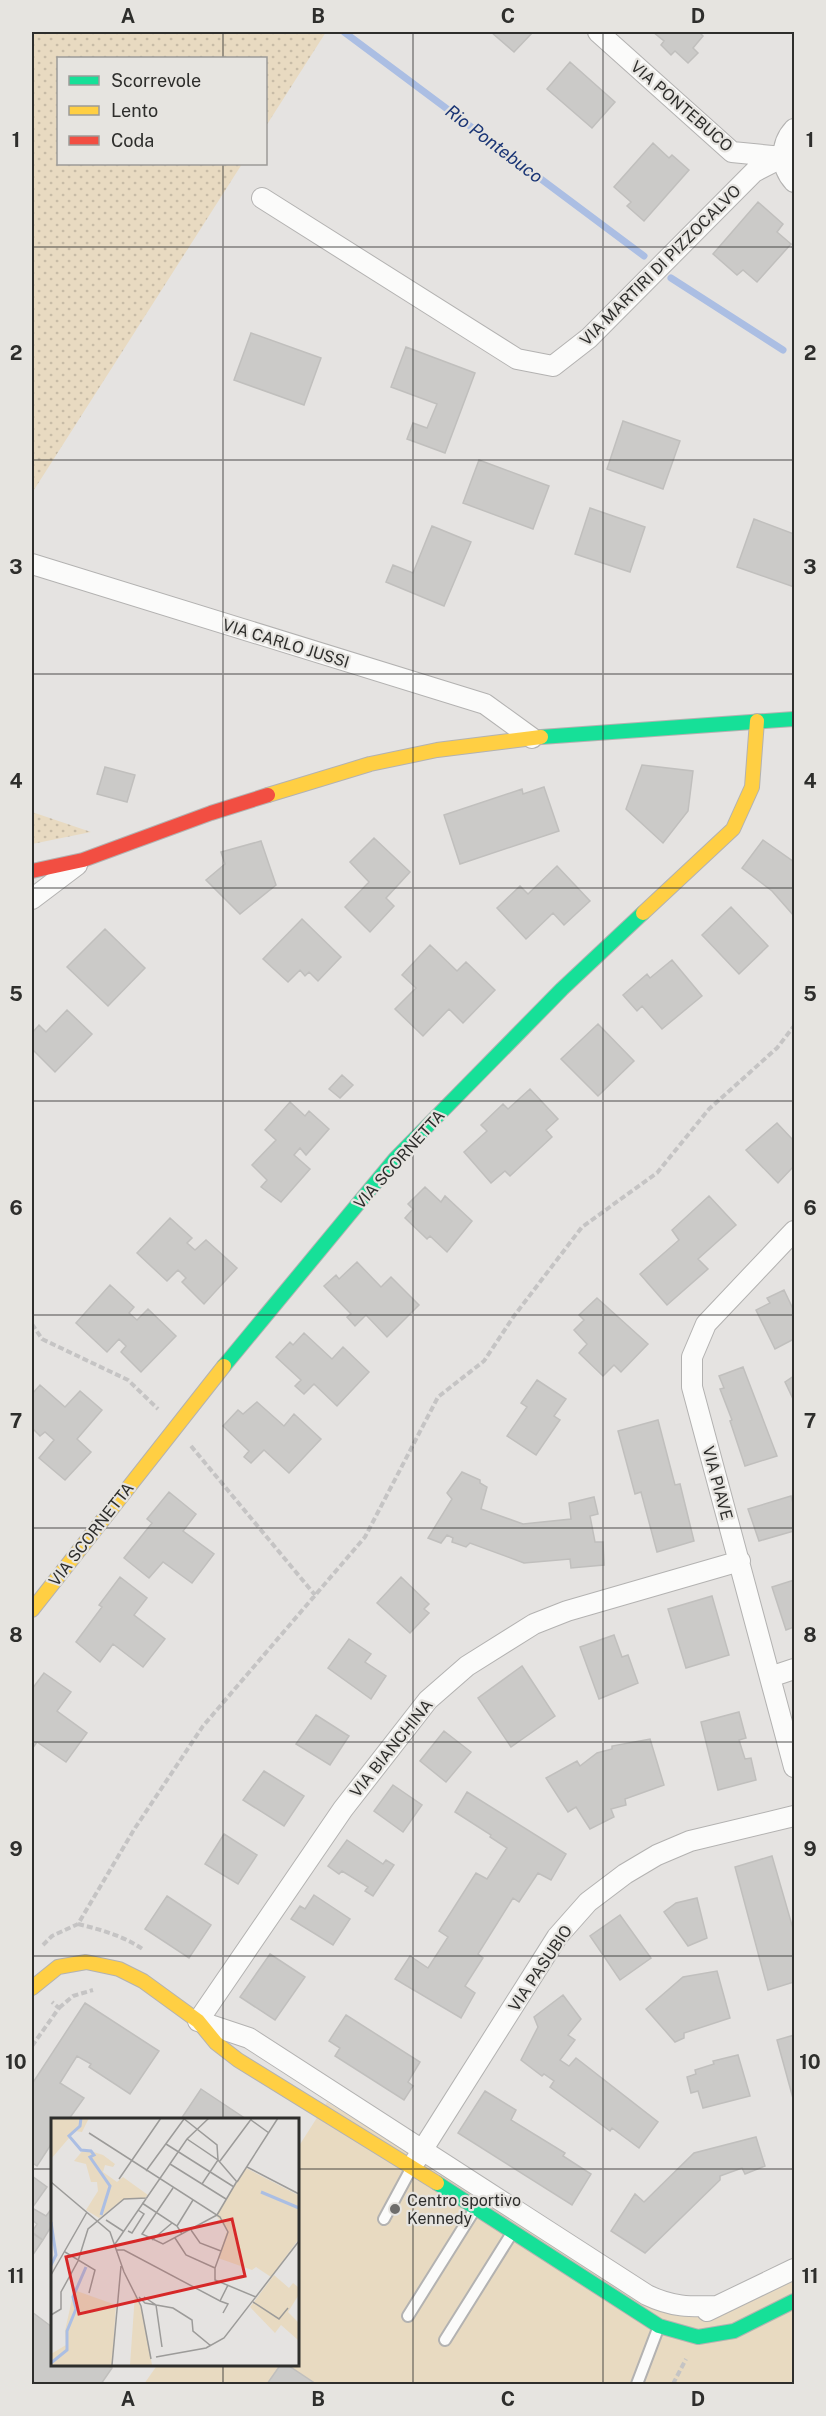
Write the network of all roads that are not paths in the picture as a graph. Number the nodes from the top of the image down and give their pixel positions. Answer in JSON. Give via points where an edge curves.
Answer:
{"nodes":[{"id":1,"x":598,"y":32,"type":"edge"},
{"id":2,"x":795,"y":129,"type":"edge"},
{"id":3,"x":783,"y":157,"type":"junction"},
{"id":4,"x":795,"y":182,"type":"edge"},
{"id":5,"x":262,"y":198,"type":"dead end"},
{"id":6,"x":32,"y":564,"type":"edge"},
{"id":7,"x":795,"y":718,"type":"edge"},
{"id":8,"x":757,"y":721,"type":"junction"},
{"id":9,"x":532,"y":738,"type":"junction"},
{"id":10,"x":83,"y":860,"type":"junction"},
{"id":11,"x":32,"y":871,"type":"edge"},
{"id":12,"x":32,"y":899,"type":"edge"},
{"id":13,"x":792,"y":1241,"type":"edge"},
{"id":14,"x":740,"y":1561,"type":"junction"},
{"id":15,"x":32,"y":1610,"type":"edge"},
{"id":16,"x":795,"y":1669,"type":"edge"},
{"id":17,"x":770,"y":1677,"type":"junction"},
{"id":18,"x":795,"y":1767,"type":"edge"},
{"id":19,"x":795,"y":1816,"type":"edge"},
{"id":20,"x":32,"y":1988,"type":"edge"},
{"id":21,"x":198,"y":2022,"type":"junction"},
{"id":22,"x":423,"y":2150,"type":"junction"},
{"id":23,"x":412,"y":2167,"type":"junction"},
{"id":24,"x":475,"y":2209,"type":"junction"},
{"id":25,"x":384,"y":2219,"type":"dead end"},
{"id":26,"x":513,"y":2233,"type":"junction"},
{"id":27,"x":795,"y":2269,"type":"edge"},
{"id":28,"x":795,"y":2301,"type":"edge"},
{"id":29,"x":717,"y":2306,"type":"junction"},
{"id":30,"x":408,"y":2316,"type":"dead end"},
{"id":31,"x":659,"y":2326,"type":"junction"},
{"id":32,"x":445,"y":2340,"type":"dead end"},
{"id":33,"x":637,"y":2385,"type":"edge"}],
"edges":[{"from":1,"to":3,"type":"street","name":"VIA PONTEBUCO","via":[[732,153]]},
{"from":2,"to":3,"type":"street","via":[[787,140]]},
{"from":3,"to":4,"type":"street"},
{"from":3,"to":5,"type":"street","name":"VIA MARTIRI DI PIZZOCALVO","via":[[754,172],[589,338],[553,366],[517,359]]},
{"from":6,"to":9,"type":"street","name":"VIA CARLO JUSSI","via":[[485,704]]},
{"from":7,"to":8,"type":"street"},
{"from":8,"to":9,"type":"street"},
{"from":8,"to":15,"type":"street","name":"VIA SCORNETTA","via":[[752,787],[733,829],[562,989],[395,1158]]},
{"from":9,"to":10,"type":"street","via":[[437,750],[370,764],[212,813]]},
{"from":10,"to":11,"type":"street"},
{"from":10,"to":12,"type":"street"},
{"from":13,"to":14,"type":"street","name":"VIA PIAVE","via":[[706,1324],[692,1358],[692,1387]]},
{"from":14,"to":17,"type":"street","name":"VIA PIAVE"},
{"from":14,"to":21,"type":"street","name":"VIA BIANCHINA","via":[[567,1611],[534,1624],[467,1666],[428,1700],[343,1809]]},
{"from":16,"to":17,"type":"street"},
{"from":17,"to":18,"type":"street","name":"VIA PIAVE"},
{"from":19,"to":22,"type":"street","name":"VIA PASUBIO","via":[[690,1841],[625,1874],[588,1902],[557,1937]]},
{"from":20,"to":21,"type":"street","via":[[58,1967],[86,1962],[119,1969],[143,1981]]},
{"from":21,"to":22,"type":"street","via":[[249,2038]]},
{"from":21,"to":23,"type":"street","via":[[238,2060]]},
{"from":22,"to":23,"type":"street","name":"VIA PASUBIO"},
{"from":22,"to":29,"type":"street","via":[[647,2295],[685,2307]]},
{"from":23,"to":24,"type":"street"},
{"from":23,"to":25,"type":"lane"},
{"from":24,"to":26,"type":"street"},
{"from":24,"to":30,"type":"lane"},
{"from":26,"to":31,"type":"street"},
{"from":26,"to":32,"type":"lane"},
{"from":27,"to":29,"type":"street"},
{"from":28,"to":31,"type":"street","via":[[734,2331],[698,2337]]},
{"from":29,"to":31,"type":"street","via":[[690,2319]]},
{"from":31,"to":33,"type":"lane"}]}
